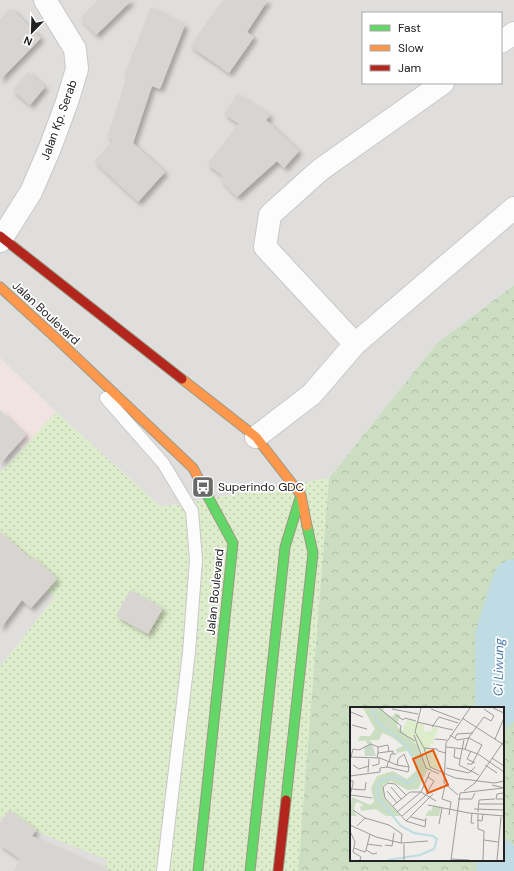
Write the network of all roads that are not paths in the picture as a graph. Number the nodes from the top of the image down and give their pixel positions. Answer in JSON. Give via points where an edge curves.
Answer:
{"nodes":[{"id":1,"x":55,"y":5,"type":"edge"},
{"id":2,"x":514,"y":33,"type":"edge"},
{"id":3,"x":502,"y":41,"type":"edge"},
{"id":4,"x":443,"y":84,"type":"edge"},
{"id":5,"x":514,"y":208,"type":"edge"},
{"id":6,"x":1,"y":239,"type":"edge"},
{"id":7,"x":0,"y":287,"type":"edge"},
{"id":8,"x":58,"y":340,"type":"junction"},
{"id":9,"x":355,"y":344,"type":"junction"},
{"id":10,"x":256,"y":437,"type":"junction"},
{"id":11,"x":301,"y":495,"type":"junction"},
{"id":12,"x":164,"y":871,"type":"edge"},
{"id":13,"x":198,"y":871,"type":"edge"},
{"id":14,"x":250,"y":871,"type":"edge"},
{"id":15,"x":278,"y":871,"type":"edge"}],
"edges":[{"from":1,"to":6,"type":"street","name":"Jalan Kp. Serab","via":[[75,49],[77,69],[50,148],[31,192]]},
{"from":2,"to":3,"type":"street"},
{"from":4,"to":9,"type":"street","via":[[320,170],[270,215],[265,247]]},
{"from":5,"to":9,"type":"street"},
{"from":6,"to":10,"type":"main road"},
{"from":7,"to":8,"type":"main road","name":"Jalan Boulevard"},
{"from":8,"to":12,"type":"lane","via":[[122,418],[164,463],[192,511],[196,560],[189,652]]},
{"from":8,"to":13,"type":"main road","name":"Jalan Boulevard","via":[[193,468],[233,543]]},
{"from":9,"to":10,"type":"street","via":[[312,394]]},
{"from":10,"to":11,"type":"main road"},
{"from":11,"to":14,"type":"main road","via":[[285,547]]},
{"from":11,"to":15,"type":"main road","via":[[313,552]]}]}
